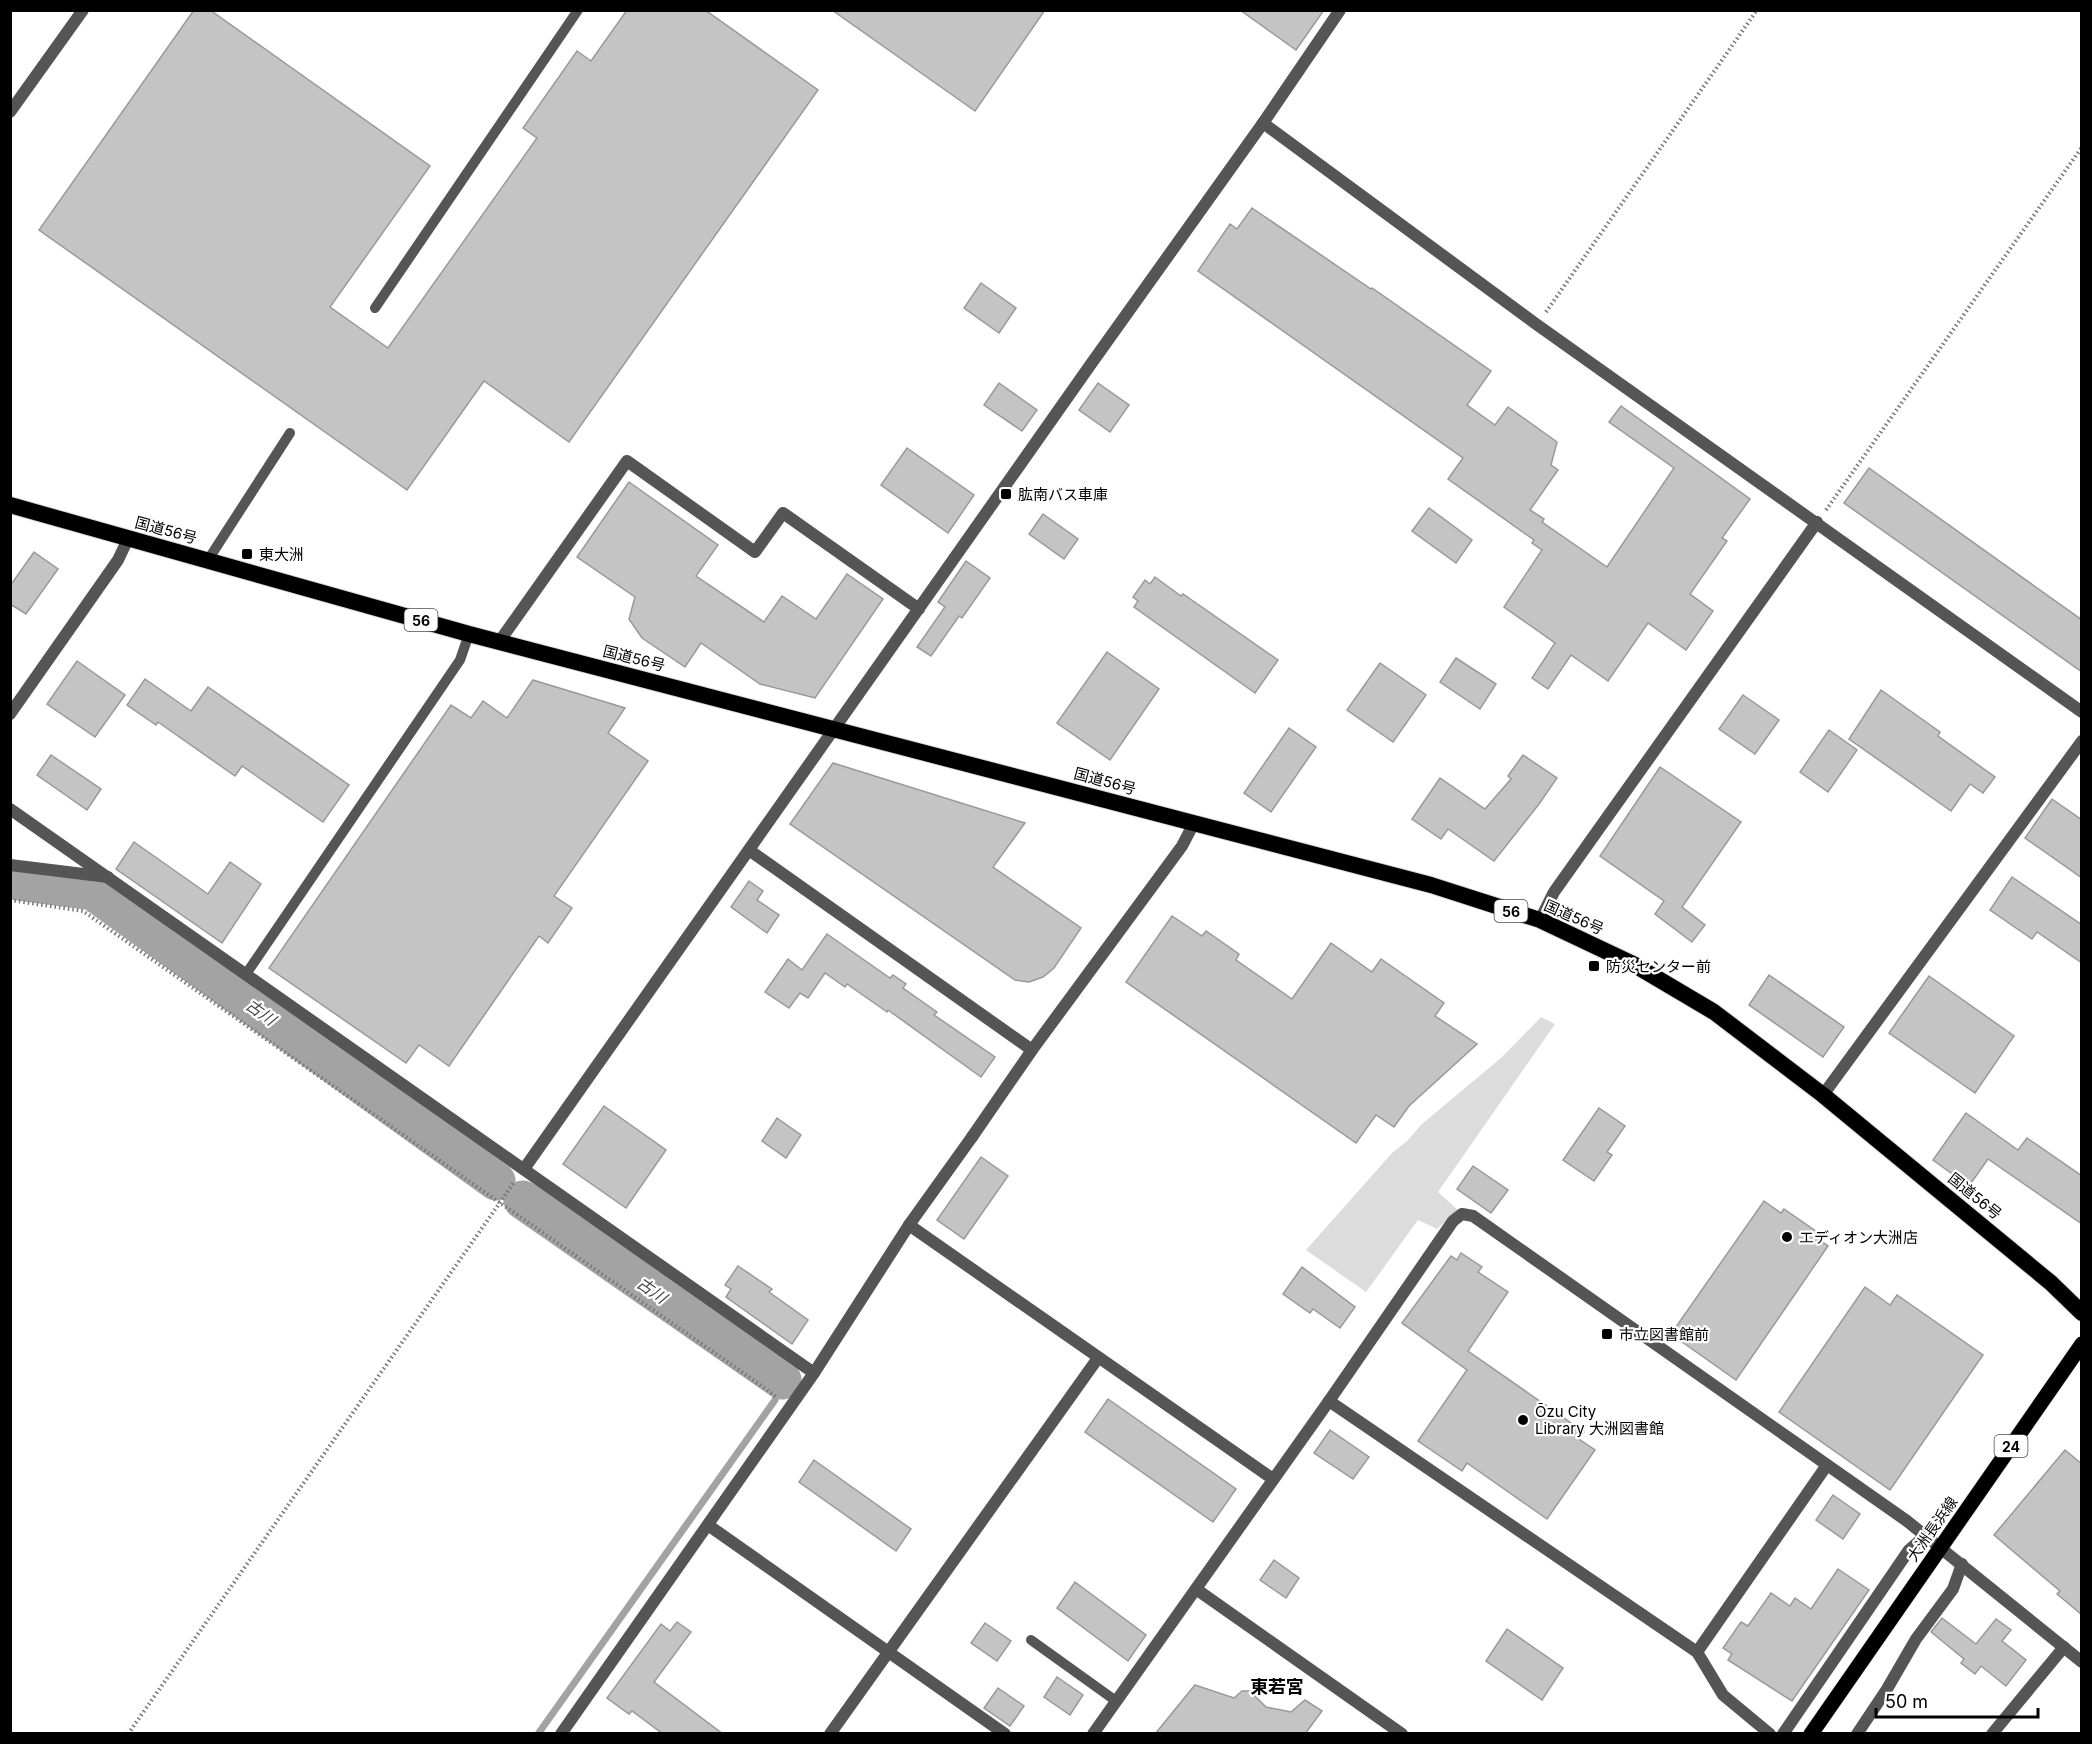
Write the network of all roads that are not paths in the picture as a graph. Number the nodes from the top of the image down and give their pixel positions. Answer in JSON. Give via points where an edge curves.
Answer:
{"nodes":[{"id":1,"x":83,"y":10,"type":"edge"},
{"id":2,"x":578,"y":10,"type":"edge"},
{"id":3,"x":1340,"y":10,"type":"edge"},
{"id":4,"x":10,"y":112,"type":"edge"},
{"id":5,"x":1263,"y":123,"type":"junction"},
{"id":6,"x":375,"y":308,"type":"dead end"},
{"id":7,"x":290,"y":433,"type":"dead end"},
{"id":8,"x":10,"y":505,"type":"edge"},
{"id":9,"x":1817,"y":522,"type":"junction"},
{"id":10,"x":128,"y":539,"type":"junction"},
{"id":11,"x":208,"y":560,"type":"junction"},
{"id":12,"x":919,"y":609,"type":"junction"},
{"id":13,"x":469,"y":634,"type":"junction"},
{"id":14,"x":499,"y":642,"type":"junction"},
{"id":15,"x":2082,"y":711,"type":"edge"},
{"id":16,"x":10,"y":714,"type":"edge"},
{"id":17,"x":834,"y":728,"type":"junction"},
{"id":18,"x":2082,"y":741,"type":"edge"},
{"id":19,"x":10,"y":809,"type":"edge"},
{"id":20,"x":1194,"y":823,"type":"junction"},
{"id":21,"x":748,"y":849,"type":"junction"},
{"id":22,"x":10,"y":865,"type":"edge"},
{"id":23,"x":108,"y":877,"type":"junction"},
{"id":24,"x":1540,"y":920,"type":"junction"},
{"id":25,"x":246,"y":974,"type":"junction"},
{"id":26,"x":1032,"y":1050,"type":"junction"},
{"id":27,"x":1823,"y":1095,"type":"junction"},
{"id":28,"x":524,"y":1169,"type":"junction"},
{"id":29,"x":909,"y":1226,"type":"junction"},
{"id":30,"x":2082,"y":1313,"type":"edge"},
{"id":31,"x":2082,"y":1344,"type":"edge"},
{"id":32,"x":1098,"y":1358,"type":"junction"},
{"id":33,"x":814,"y":1372,"type":"junction"},
{"id":34,"x":1329,"y":1401,"type":"junction"},
{"id":35,"x":1827,"y":1465,"type":"junction"},
{"id":36,"x":1273,"y":1479,"type":"junction"},
{"id":37,"x":708,"y":1525,"type":"junction"},
{"id":38,"x":1925,"y":1536,"type":"junction"},
{"id":39,"x":1941,"y":1548,"type":"junction"},
{"id":40,"x":1962,"y":1564,"type":"junction"},
{"id":41,"x":1196,"y":1589,"type":"junction"},
{"id":42,"x":1031,"y":1640,"type":"dead end"},
{"id":43,"x":2064,"y":1647,"type":"junction"},
{"id":44,"x":889,"y":1652,"type":"junction"},
{"id":45,"x":1697,"y":1652,"type":"junction"},
{"id":46,"x":2082,"y":1662,"type":"edge"},
{"id":47,"x":1116,"y":1701,"type":"junction"},
{"id":48,"x":561,"y":1734,"type":"edge"},
{"id":49,"x":830,"y":1734,"type":"edge"},
{"id":50,"x":1005,"y":1734,"type":"edge"},
{"id":51,"x":1093,"y":1734,"type":"edge"},
{"id":52,"x":1402,"y":1734,"type":"edge"},
{"id":53,"x":1770,"y":1734,"type":"edge"},
{"id":54,"x":1783,"y":1734,"type":"edge"},
{"id":55,"x":1811,"y":1734,"type":"edge"},
{"id":56,"x":1857,"y":1734,"type":"edge"},
{"id":57,"x":1992,"y":1734,"type":"edge"}],
"edges":[{"from":1,"to":4,"type":"street"},
{"from":2,"to":6,"type":"lane"},
{"from":3,"to":5,"type":"street"},
{"from":5,"to":9,"type":"street","via":[[1536,324]]},
{"from":5,"to":12,"type":"street"},
{"from":7,"to":11,"type":"lane"},
{"from":8,"to":10,"type":"highway","name":"国道56号","number":"56"},
{"from":9,"to":15,"type":"street"},
{"from":9,"to":24,"type":"street","via":[[1554,892]]},
{"from":10,"to":11,"type":"highway","name":"国道56号","number":"56"},
{"from":10,"to":16,"type":"street","via":[[118,560]]},
{"from":11,"to":13,"type":"highway","name":"国道56号","number":"56"},
{"from":12,"to":14,"type":"street","via":[[783,513],[755,552],[627,461]]},
{"from":12,"to":17,"type":"street"},
{"from":13,"to":14,"type":"highway","name":"国道56号","number":"56"},
{"from":13,"to":25,"type":"lane","via":[[460,660]]},
{"from":14,"to":17,"type":"highway","name":"国道56号","number":"56"},
{"from":17,"to":20,"type":"highway","name":"国道56号","number":"56"},
{"from":17,"to":21,"type":"street"},
{"from":18,"to":27,"type":"street"},
{"from":19,"to":23,"type":"street"},
{"from":20,"to":24,"type":"highway","name":"国道56号","number":"56","via":[[1431,885]]},
{"from":20,"to":26,"type":"street","via":[[1182,846]]},
{"from":21,"to":26,"type":"street"},
{"from":21,"to":28,"type":"street"},
{"from":22,"to":23,"type":"street"},
{"from":23,"to":25,"type":"street"},
{"from":24,"to":27,"type":"highway","name":"国道56号","number":"56","via":[[1633,964],[1714,1012]]},
{"from":25,"to":28,"type":"street"},
{"from":26,"to":29,"type":"street"},
{"from":27,"to":30,"type":"highway","name":"国道56号","number":"56"},
{"from":28,"to":33,"type":"street"},
{"from":29,"to":32,"type":"street"},
{"from":29,"to":33,"type":"street"},
{"from":31,"to":39,"type":"main road","name":"大洲長浜線","number":"24"},
{"from":32,"to":36,"type":"street"},
{"from":32,"to":44,"type":"street"},
{"from":33,"to":37,"type":"street"},
{"from":34,"to":35,"type":"street","via":[[1453,1221],[1462,1214],[1473,1216]]},
{"from":34,"to":36,"type":"street"},
{"from":34,"to":45,"type":"street"},
{"from":35,"to":38,"type":"street"},
{"from":35,"to":45,"type":"street"},
{"from":36,"to":41,"type":"street"},
{"from":37,"to":44,"type":"street"},
{"from":37,"to":48,"type":"street"},
{"from":38,"to":39,"type":"street"},
{"from":38,"to":54,"type":"street","via":[[1909,1550]]},
{"from":39,"to":40,"type":"street"},
{"from":39,"to":55,"type":"main road","name":"大洲長浜線","number":"24"},
{"from":40,"to":43,"type":"street"},
{"from":40,"to":56,"type":"street","via":[[1953,1589],[1916,1639]]},
{"from":41,"to":47,"type":"street"},
{"from":41,"to":52,"type":"street"},
{"from":42,"to":47,"type":"lane"},
{"from":43,"to":46,"type":"street"},
{"from":43,"to":57,"type":"street"},
{"from":44,"to":49,"type":"street"},
{"from":44,"to":50,"type":"street"},
{"from":45,"to":53,"type":"street","via":[[1723,1695]]},
{"from":47,"to":51,"type":"street"}]}
